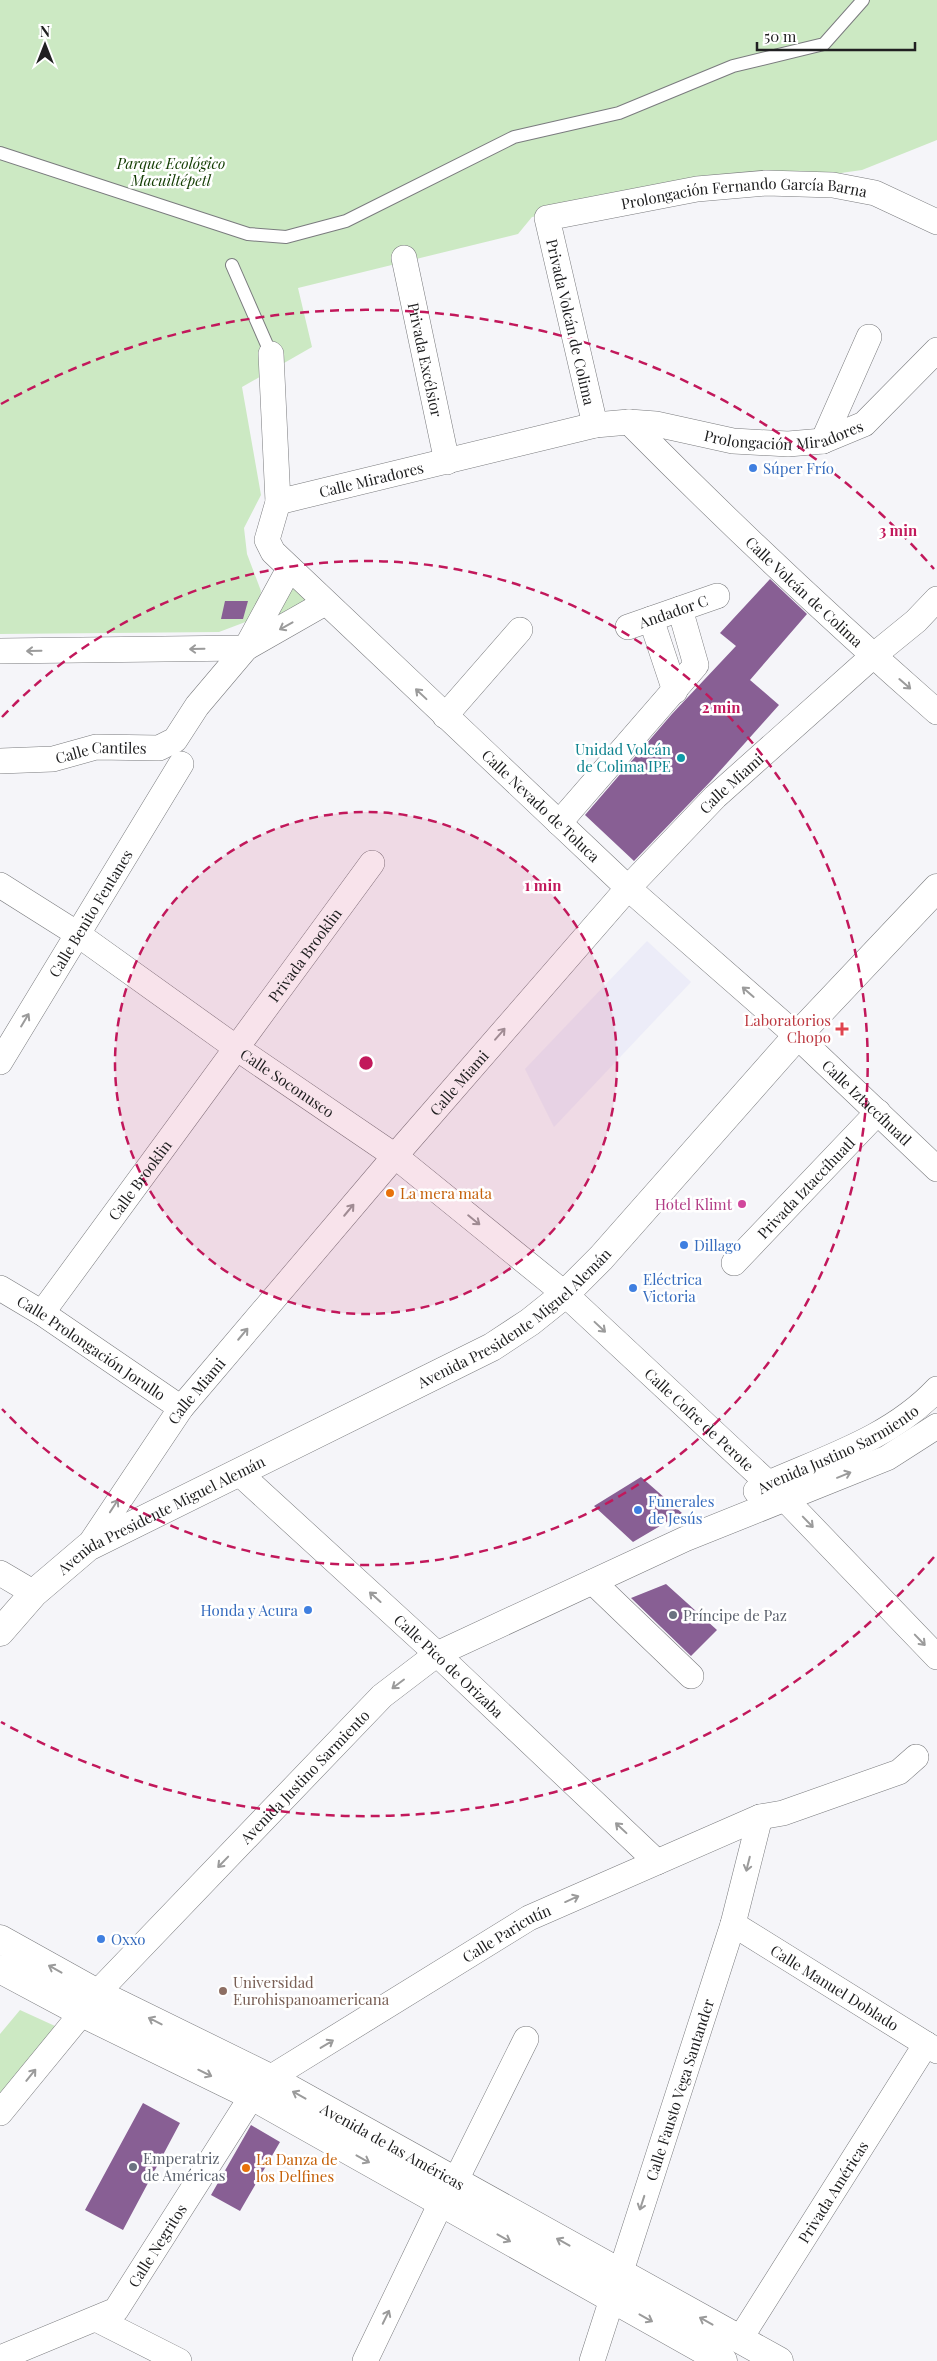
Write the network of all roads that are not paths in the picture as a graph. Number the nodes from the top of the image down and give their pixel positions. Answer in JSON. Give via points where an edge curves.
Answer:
{"nodes":[{"id":1,"x":863,"y":0,"type":"edge"},
{"id":2,"x":0,"y":153,"type":"edge"},
{"id":3,"x":547,"y":218,"type":"joint"},
{"id":4,"x":937,"y":222,"type":"edge"},
{"id":5,"x":404,"y":258,"type":"dead end"},
{"id":6,"x":232,"y":265,"type":"dead end"},
{"id":7,"x":869,"y":337,"type":"dead end"},
{"id":8,"x":937,"y":350,"type":"edge"},
{"id":9,"x":271,"y":354,"type":"joint"},
{"id":10,"x":629,"y":422,"type":"junction"},
{"id":11,"x":595,"y":426,"type":"junction"},
{"id":12,"x":699,"y":433,"type":"junction"},
{"id":13,"x":822,"y":441,"type":"junction"},
{"id":14,"x":447,"y":462,"type":"junction"},
{"id":15,"x":674,"y":468,"type":"junction"},
{"id":16,"x":278,"y":502,"type":"junction"},
{"id":17,"x":289,"y":569,"type":"junction"},
{"id":18,"x":718,"y":596,"type":"dead end"},
{"id":19,"x":937,"y":598,"type":"edge"},
{"id":20,"x":326,"y":603,"type":"junction"},
{"id":21,"x":680,"y":609,"type":"junction"},
{"id":22,"x":937,"y":622,"type":"edge"},
{"id":23,"x":520,"y":630,"type":"dead end"},
{"id":24,"x":246,"y":648,"type":"junction"},
{"id":25,"x":0,"y":651,"type":"edge"},
{"id":26,"x":873,"y":656,"type":"junction"},
{"id":27,"x":675,"y":691,"type":"junction"},
{"id":28,"x":937,"y":712,"type":"edge"},
{"id":29,"x":445,"y":716,"type":"junction"},
{"id":30,"x":0,"y":761,"type":"edge"},
{"id":31,"x":181,"y":764,"type":"dead end"},
{"id":32,"x":559,"y":823,"type":"junction"},
{"id":33,"x":372,"y":863,"type":"dead end"},
{"id":34,"x":0,"y":885,"type":"edge"},
{"id":35,"x":628,"y":888,"type":"junction"},
{"id":36,"x":937,"y":888,"type":"edge"},
{"id":37,"x":76,"y":934,"type":"junction"},
{"id":38,"x":798,"y":1036,"type":"junction"},
{"id":39,"x":235,"y":1047,"type":"junction"},
{"id":40,"x":0,"y":1062,"type":"edge"},
{"id":41,"x":878,"y":1112,"type":"junction"},
{"id":42,"x":395,"y":1156,"type":"junction"},
{"id":43,"x":937,"y":1169,"type":"edge"},
{"id":44,"x":734,"y":1263,"type":"dead end"},
{"id":45,"x":0,"y":1288,"type":"edge"},
{"id":46,"x":565,"y":1294,"type":"junction"},
{"id":47,"x":42,"y":1313,"type":"junction"},
{"id":48,"x":937,"y":1389,"type":"edge"},
{"id":49,"x":180,"y":1408,"type":"junction"},
{"id":50,"x":937,"y":1426,"type":"edge"},
{"id":51,"x":239,"y":1473,"type":"junction"},
{"id":52,"x":777,"y":1491,"type":"junction"},
{"id":53,"x":88,"y":1547,"type":"junction"},
{"id":54,"x":0,"y":1573,"type":"edge"},
{"id":55,"x":593,"y":1582,"type":"junction"},
{"id":56,"x":34,"y":1593,"type":"junction"},
{"id":57,"x":0,"y":1632,"type":"edge"},
{"id":58,"x":437,"y":1654,"type":"junction"},
{"id":59,"x":937,"y":1658,"type":"edge"},
{"id":60,"x":691,"y":1676,"type":"dead end"},
{"id":61,"x":927,"y":1753,"type":"edge"},
{"id":62,"x":760,"y":1817,"type":"junction"},
{"id":63,"x":656,"y":1862,"type":"junction"},
{"id":64,"x":733,"y":1924,"type":"junction"},
{"id":65,"x":0,"y":1939,"type":"edge"},
{"id":66,"x":0,"y":1969,"type":"edge"},
{"id":67,"x":90,"y":2003,"type":"junction"},
{"id":68,"x":526,"y":2039,"type":"dead end"},
{"id":69,"x":932,"y":2048,"type":"edge"},
{"id":70,"x":261,"y":2087,"type":"junction"},
{"id":71,"x":0,"y":2113,"type":"edge"},
{"id":72,"x":448,"y":2192,"type":"junction"},
{"id":73,"x":615,"y":2286,"type":"junction"},
{"id":74,"x":96,"y":2319,"type":"junction"},
{"id":75,"x":740,"y":2339,"type":"junction"},
{"id":76,"x":3,"y":2353,"type":"edge"},
{"id":77,"x":179,"y":2361,"type":"edge"},
{"id":78,"x":365,"y":2361,"type":"edge"},
{"id":79,"x":592,"y":2361,"type":"edge"},
{"id":80,"x":723,"y":2361,"type":"edge"},
{"id":81,"x":779,"y":2361,"type":"edge"}],
"edges":[{"from":1,"to":2,"type":"lane","via":[[824,44],[733,66],[619,113],[514,137],[346,221],[286,237],[248,234]]},
{"from":3,"to":4,"type":"street","name":"Prolongación Fernando García Barna","via":[[697,189],[766,183],[833,185],[875,193]]},
{"from":3,"to":11,"type":"street","name":"Privada Volcán de Colima"},
{"from":5,"to":14,"type":"street","name":"Privada Excélsior"},
{"from":6,"to":9,"type":"lane"},
{"from":7,"to":13,"type":"street"},
{"from":8,"to":13,"type":"street","name":"Prolongación Miradores","via":[[864,424]]},
{"from":9,"to":16,"type":"street"},
{"from":10,"to":11,"type":"street","name":"Calle Miradores"},
{"from":10,"to":12,"type":"street","name":"Prolongación Miradores"},
{"from":10,"to":15,"type":"street","name":"Calle Volcán de Colima"},
{"from":11,"to":14,"type":"street","name":"Calle Miradores"},
{"from":12,"to":13,"type":"street","name":"Prolongación Miradores","via":[[733,441],[788,444]]},
{"from":12,"to":15,"type":"street"},
{"from":14,"to":16,"type":"street","name":"Calle Miradores"},
{"from":15,"to":26,"type":"street","name":"Calle Volcán de Colima"},
{"from":16,"to":17,"type":"street","via":[[268,540],[273,552]]},
{"from":17,"to":20,"type":"street","name":"Calle Nevado de Toluca"},
{"from":17,"to":24,"type":"street"},
{"from":18,"to":21,"type":"street","name":"Andador C"},
{"from":19,"to":26,"type":"street","name":"Calle Miami","via":[[916,621]]},
{"from":20,"to":24,"type":"street","one_way":true},
{"from":29,"to":20,"type":"street","name":"Calle Nevado de Toluca","one_way":true},
{"from":21,"to":27,"type":"street","via":[[696,665]]},
{"from":21,"to":27,"type":"street","name":"Andador C","via":[[639,623]]},
{"from":22,"to":26,"type":"street","name":"Calle Miami","via":[[927,633]]},
{"from":23,"to":29,"type":"street"},
{"from":24,"to":25,"type":"street","one_way":true},
{"from":24,"to":30,"type":"street","name":"Calle Cantiles","via":[[197,706],[175,740],[159,748],[96,747],[53,759]]},
{"from":26,"to":28,"type":"street","name":"Calle Volcán de Colima","one_way":true},
{"from":26,"to":35,"type":"street","name":"Calle Miami","via":[[715,797]]},
{"from":27,"to":32,"type":"street"},
{"from":29,"to":32,"type":"street","name":"Calle Nevado de Toluca"},
{"from":31,"to":37,"type":"street","name":"Calle Benito Fentanes"},
{"from":32,"to":35,"type":"street","name":"Calle Nevado de Toluca"},
{"from":33,"to":39,"type":"street","name":"Privada Brooklin"},
{"from":34,"to":37,"type":"street","name":"Calle Soconusco"},
{"from":38,"to":35,"type":"street","name":"Calle Nevado de Toluca","one_way":true},
{"from":42,"to":35,"type":"street","name":"Calle Miami","one_way":true},
{"from":36,"to":38,"type":"main road","name":"Avenida Presidente Miguel Alemán"},
{"from":37,"to":39,"type":"street","name":"Calle Soconusco"},
{"from":40,"to":37,"type":"street","name":"Calle Benito Fentanes","one_way":true},
{"from":38,"to":41,"type":"street","name":"Calle Iztaccíhuatl"},
{"from":38,"to":46,"type":"main road","name":"Avenida Presidente Miguel Alemán","via":[[601,1258]]},
{"from":39,"to":42,"type":"street","name":"Calle Soconusco"},
{"from":39,"to":47,"type":"street","name":"Calle Brooklin"},
{"from":41,"to":43,"type":"street","name":"Calle Iztaccíhuatl"},
{"from":41,"to":44,"type":"street","name":"Privada Iztaccíhuatl"},
{"from":42,"to":46,"type":"street","name":"Calle Soconusco","one_way":true},
{"from":49,"to":42,"type":"street","name":"Calle Miami","one_way":true},
{"from":45,"to":47,"type":"street","name":"Calle Prolongación Jorullo"},
{"from":46,"to":51,"type":"main road","name":"Avenida Presidente Miguel Alemán","via":[[492,1347]]},
{"from":46,"to":52,"type":"street","name":"Calle Cofre de Perote","one_way":true},
{"from":47,"to":49,"type":"street","name":"Calle Prolongación Jorullo"},
{"from":48,"to":52,"type":"street","name":"Avenida Justino Sarmiento","via":[[905,1418]]},
{"from":53,"to":49,"type":"street","name":"Calle Miami","one_way":true},
{"from":52,"to":50,"type":"street","name":"Avenida Justino Sarmiento","one_way":true,"via":[[887,1458]]},
{"from":51,"to":53,"type":"main road","name":"Avenida Presidente Miguel Alemán"},
{"from":58,"to":51,"type":"street","name":"Calle Pico de Orizaba","one_way":true},
{"from":52,"to":55,"type":"street","name":"Avenida Justino Sarmiento","via":[[686,1539]]},
{"from":52,"to":59,"type":"street","name":"Calle Cofre de Perote","one_way":true},
{"from":53,"to":56,"type":"main road","name":"Avenida Presidente Miguel Alemán"},
{"from":54,"to":56,"type":"street"},
{"from":55,"to":58,"type":"street","name":"Avenida Justino Sarmiento"},
{"from":55,"to":60,"type":"street"},
{"from":56,"to":57,"type":"main road","name":"Avenida Presidente Miguel Alemán"},
{"from":63,"to":58,"type":"street","name":"Calle Pico de Orizaba","one_way":true},
{"from":58,"to":67,"type":"street","name":"Avenida Justino Sarmiento","one_way":true,"via":[[382,1696]]},
{"from":61,"to":62,"type":"street","name":"Calle Paricutín","via":[[892,1758],[775,1802]]},
{"from":62,"to":63,"type":"street","name":"Calle Paricutín"},
{"from":62,"to":64,"type":"street","name":"Calle Fausto Vega Santander","one_way":true},
{"from":70,"to":63,"type":"street","name":"Calle Paricutín","one_way":true,"via":[[529,1918]]},
{"from":64,"to":69,"type":"street","name":"Calle Manuel Doblado"},
{"from":64,"to":73,"type":"street","name":"Calle Fausto Vega Santander","one_way":true},
{"from":67,"to":65,"type":"main road","name":"Avenida de las Américas","one_way":true},
{"from":66,"to":67,"type":"main road","name":"Avenida de las Américas"},
{"from":67,"to":70,"type":"main road","name":"Avenida de las Américas"},
{"from":71,"to":67,"type":"street","name":"Avenida Justino Sarmiento","one_way":true},
{"from":68,"to":72,"type":"street"},
{"from":69,"to":75,"type":"street","name":"Privada Américas"},
{"from":70,"to":72,"type":"main road","name":"Avenida de las Américas"},
{"from":70,"to":74,"type":"street","name":"Calle Negritos","via":[[116,2310]]},
{"from":72,"to":73,"type":"main road","name":"Avenida de las Américas"},
{"from":78,"to":72,"type":"street","one_way":true},
{"from":75,"to":73,"type":"main road","name":"Avenida de las Américas","one_way":true},
{"from":73,"to":79,"type":"street","name":"Calle Fausto Vega Santander"},
{"from":73,"to":80,"type":"main road","name":"Avenida de las Américas","one_way":true},
{"from":74,"to":76,"type":"street","name":"Calle Negritos"},
{"from":74,"to":77,"type":"street"},
{"from":75,"to":81,"type":"main road","name":"Avenida de las Américas"}]}
